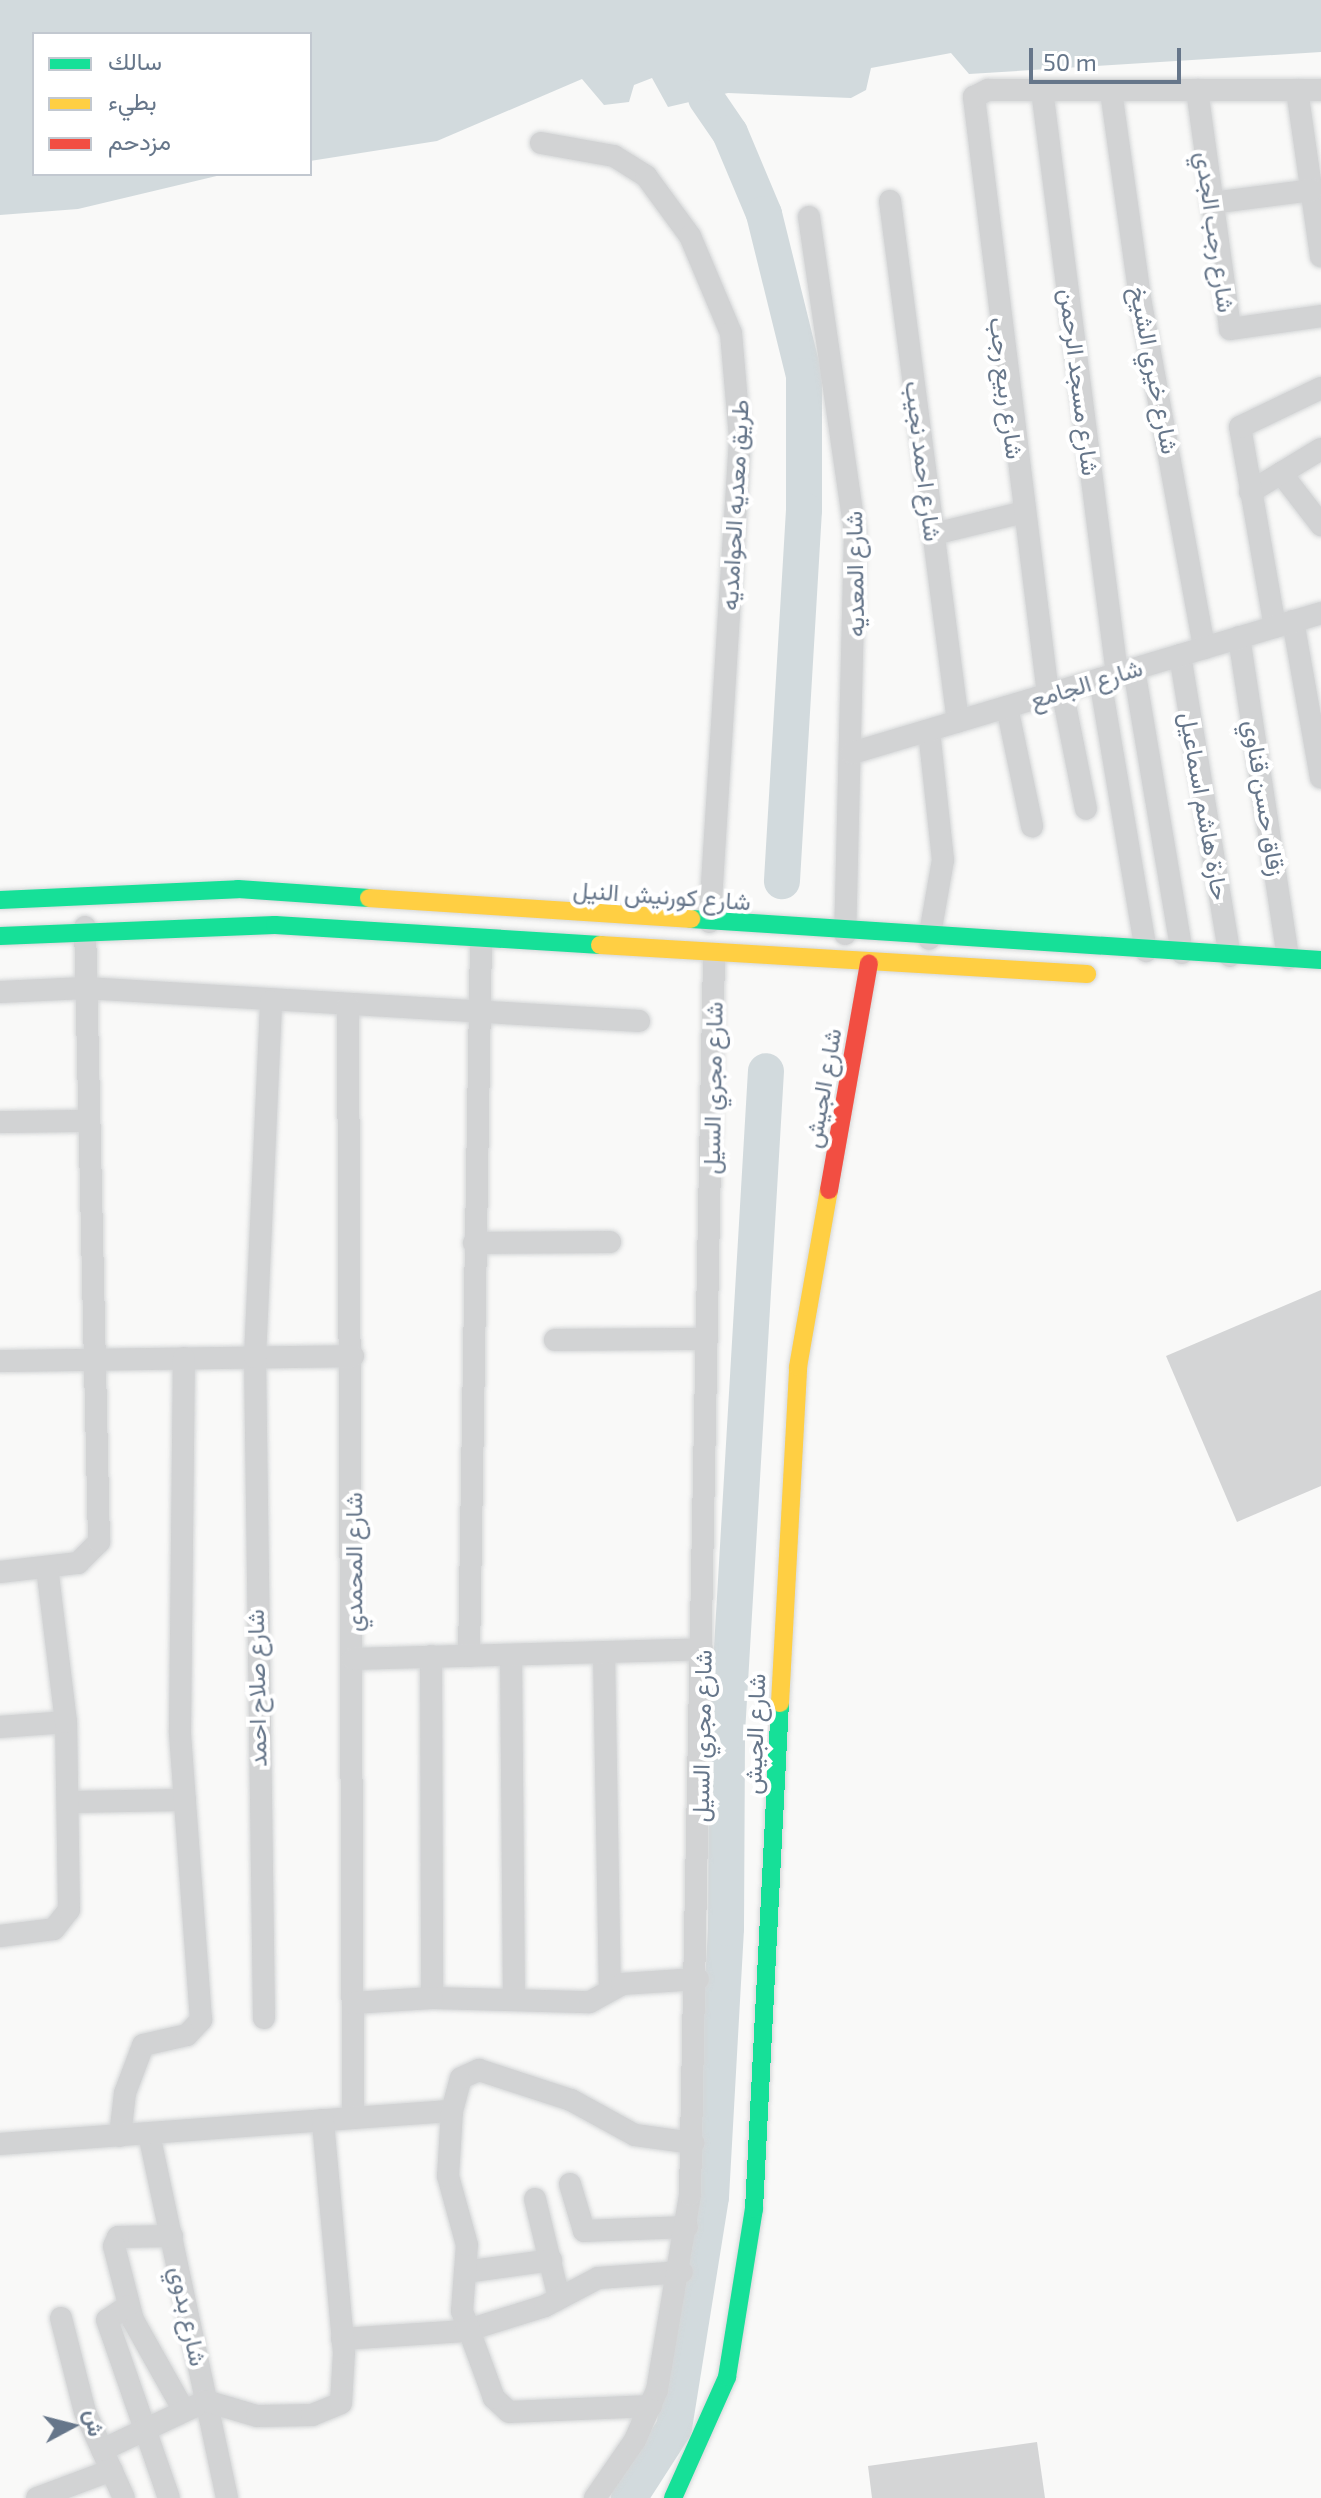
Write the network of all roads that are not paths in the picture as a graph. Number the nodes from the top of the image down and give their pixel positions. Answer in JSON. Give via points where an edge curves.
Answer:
{"nodes":[{"id":1,"x":1042,"y":90,"type":"junction"},
{"id":2,"x":1197,"y":90,"type":"junction"},
{"id":3,"x":1297,"y":90,"type":"junction"},
{"id":4,"x":1321,"y":90,"type":"edge"},
{"id":5,"x":1111,"y":91,"type":"junction"},
{"id":6,"x":541,"y":143,"type":"dead end"},
{"id":7,"x":1312,"y":190,"type":"junction"},
{"id":8,"x":890,"y":201,"type":"dead end"},
{"id":9,"x":1212,"y":203,"type":"junction"},
{"id":10,"x":809,"y":217,"type":"dead end"},
{"id":11,"x":1321,"y":256,"type":"edge"},
{"id":12,"x":1321,"y":316,"type":"edge"},
{"id":13,"x":1321,"y":388,"type":"edge"},
{"id":14,"x":1321,"y":449,"type":"edge"},
{"id":15,"x":1281,"y":473,"type":"junction"},
{"id":16,"x":1250,"y":492,"type":"junction"},
{"id":17,"x":1024,"y":512,"type":"junction"},
{"id":18,"x":1321,"y":525,"type":"edge"},
{"id":19,"x":934,"y":534,"type":"junction"},
{"id":20,"x":1321,"y":613,"type":"edge"},
{"id":21,"x":1284,"y":624,"type":"junction"},
{"id":22,"x":1239,"y":637,"type":"junction"},
{"id":23,"x":1204,"y":648,"type":"junction"},
{"id":24,"x":1180,"y":655,"type":"junction"},
{"id":25,"x":1117,"y":674,"type":"junction"},
{"id":26,"x":1055,"y":692,"type":"junction"},
{"id":27,"x":1007,"y":707,"type":"junction"},
{"id":28,"x":958,"y":722,"type":"junction"},
{"id":29,"x":929,"y":731,"type":"junction"},
{"id":30,"x":852,"y":753,"type":"junction"},
{"id":31,"x":1321,"y":778,"type":"edge"},
{"id":32,"x":1086,"y":809,"type":"dead end"},
{"id":33,"x":1032,"y":826,"type":"dead end"},
{"id":34,"x":0,"y":900,"type":"edge"},
{"id":35,"x":710,"y":922,"type":"junction"},
{"id":36,"x":85,"y":927,"type":"junction"},
{"id":37,"x":845,"y":934,"type":"junction"},
{"id":38,"x":0,"y":936,"type":"edge"},
{"id":39,"x":929,"y":939,"type":"junction"},
{"id":40,"x":481,"y":940,"type":"junction"},
{"id":41,"x":1146,"y":951,"type":"junction"},
{"id":42,"x":1182,"y":953,"type":"junction"},
{"id":43,"x":714,"y":955,"type":"junction"},
{"id":44,"x":1230,"y":956,"type":"junction"},
{"id":45,"x":1288,"y":958,"type":"junction"},
{"id":46,"x":1321,"y":960,"type":"edge"},
{"id":47,"x":869,"y":964,"type":"junction"},
{"id":48,"x":1107,"y":975,"type":"dead end"},
{"id":49,"x":85,"y":988,"type":"junction"},
{"id":50,"x":0,"y":992,"type":"edge"},
{"id":51,"x":271,"y":1001,"type":"junction"},
{"id":52,"x":348,"y":1006,"type":"junction"},
{"id":53,"x":479,"y":1013,"type":"junction"},
{"id":54,"x":639,"y":1021,"type":"dead end"},
{"id":55,"x":85,"y":1121,"type":"junction"},
{"id":56,"x":0,"y":1122,"type":"edge"},
{"id":57,"x":610,"y":1242,"type":"dead end"},
{"id":58,"x":474,"y":1243,"type":"junction"},
{"id":59,"x":707,"y":1339,"type":"junction"},
{"id":60,"x":555,"y":1340,"type":"dead end"},
{"id":61,"x":353,"y":1356,"type":"junction"},
{"id":62,"x":255,"y":1357,"type":"junction"},
{"id":63,"x":184,"y":1358,"type":"junction"},
{"id":64,"x":94,"y":1360,"type":"junction"},
{"id":65,"x":0,"y":1361,"type":"edge"},
{"id":66,"x":47,"y":1568,"type":"junction"},
{"id":67,"x":0,"y":1572,"type":"edge"},
{"id":68,"x":702,"y":1649,"type":"junction"},
{"id":69,"x":604,"y":1653,"type":"junction"},
{"id":70,"x":511,"y":1655,"type":"junction"},
{"id":71,"x":431,"y":1656,"type":"junction"},
{"id":72,"x":469,"y":1656,"type":"junction"},
{"id":73,"x":353,"y":1659,"type":"junction"},
{"id":74,"x":66,"y":1722,"type":"junction"},
{"id":75,"x":0,"y":1727,"type":"edge"},
{"id":76,"x":185,"y":1800,"type":"junction"},
{"id":77,"x":69,"y":1802,"type":"junction"},
{"id":78,"x":0,"y":1936,"type":"edge"},
{"id":79,"x":698,"y":1979,"type":"junction"},
{"id":80,"x":610,"y":1990,"type":"junction"},
{"id":81,"x":432,"y":1998,"type":"junction"},
{"id":82,"x":514,"y":2000,"type":"junction"},
{"id":83,"x":353,"y":2003,"type":"junction"},
{"id":84,"x":264,"y":2018,"type":"dead end"},
{"id":85,"x":452,"y":2111,"type":"junction"},
{"id":86,"x":353,"y":2118,"type":"junction"},
{"id":87,"x":323,"y":2120,"type":"junction"},
{"id":88,"x":149,"y":2134,"type":"junction"},
{"id":89,"x":120,"y":2136,"type":"junction"},
{"id":90,"x":693,"y":2143,"type":"junction"},
{"id":91,"x":0,"y":2144,"type":"edge"},
{"id":92,"x":570,"y":2184,"type":"dead end"},
{"id":93,"x":535,"y":2199,"type":"dead end"},
{"id":94,"x":687,"y":2227,"type":"junction"},
{"id":95,"x":172,"y":2236,"type":"junction"},
{"id":96,"x":551,"y":2260,"type":"junction"},
{"id":97,"x":465,"y":2272,"type":"junction"},
{"id":98,"x":682,"y":2272,"type":"junction"},
{"id":99,"x":559,"y":2298,"type":"junction"},
{"id":100,"x":128,"y":2306,"type":"junction"},
{"id":101,"x":61,"y":2318,"type":"dead end"},
{"id":102,"x":465,"y":2331,"type":"junction"},
{"id":103,"x":342,"y":2339,"type":"junction"},
{"id":104,"x":206,"y":2401,"type":"junction"},
{"id":105,"x":651,"y":2406,"type":"junction"},
{"id":106,"x":184,"y":2411,"type":"junction"},
{"id":107,"x":144,"y":2430,"type":"junction"},
{"id":108,"x":107,"y":2460,"type":"junction"},
{"id":109,"x":37,"y":2498,"type":"edge"},
{"id":110,"x":124,"y":2498,"type":"edge"},
{"id":111,"x":169,"y":2498,"type":"edge"},
{"id":112,"x":227,"y":2498,"type":"edge"},
{"id":113,"x":595,"y":2498,"type":"edge"},
{"id":114,"x":673,"y":2498,"type":"edge"}],
"edges":[{"from":1,"to":5,"type":"street"},
{"from":1,"to":17,"type":"street","name":"شارع ربيع رجب","via":[[988,90],[974,97],[971,113]]},
{"from":1,"to":25,"type":"street","name":"شارع مسجد الرحمن"},
{"from":2,"to":3,"type":"street"},
{"from":2,"to":5,"type":"street"},
{"from":2,"to":9,"type":"street","name":"شارع رجب الجدي"},
{"from":3,"to":4,"type":"street"},
{"from":3,"to":7,"type":"street"},
{"from":5,"to":23,"type":"street","name":"شارع خيري الشيخ","via":[[1140,298]]},
{"from":6,"to":35,"type":"street","name":"طريق معديه الحوامديه","via":[[614,156],[646,176],[690,236],[731,333],[740,439]]},
{"from":7,"to":9,"type":"street"},
{"from":7,"to":11,"type":"street"},
{"from":8,"to":19,"type":"street","name":"شارع احمد نجيب"},
{"from":9,"to":12,"type":"street","name":"شارع رجب الجدي","via":[[1230,329]]},
{"from":10,"to":30,"type":"street","name":"شارع المعديه","via":[[855,532]]},
{"from":13,"to":16,"type":"street","via":[[1240,427]]},
{"from":14,"to":15,"type":"street"},
{"from":15,"to":16,"type":"street"},
{"from":15,"to":18,"type":"street"},
{"from":16,"to":21,"type":"street"},
{"from":17,"to":19,"type":"street"},
{"from":17,"to":26,"type":"street","name":"شارع ربيع رجب"},
{"from":19,"to":28,"type":"street","name":"شارع احمد نجيب"},
{"from":20,"to":21,"type":"street","name":"شارع الجامع"},
{"from":21,"to":22,"type":"street","name":"شارع الجامع"},
{"from":21,"to":31,"type":"street"},
{"from":22,"to":23,"type":"street","name":"شارع الجامع"},
{"from":22,"to":45,"type":"street","name":"زقاق حسن قناوي"},
{"from":23,"to":24,"type":"street","name":"شارع الجامع"},
{"from":24,"to":25,"type":"street","name":"شارع الجامع"},
{"from":24,"to":44,"type":"street","name":"حارة هاشم اسماعيل"},
{"from":25,"to":26,"type":"street","name":"شارع الجامع"},
{"from":25,"to":41,"type":"street"},
{"from":25,"to":42,"type":"street"},
{"from":26,"to":27,"type":"street","name":"شارع الجامع"},
{"from":26,"to":32,"type":"street","name":"شارع ربيع رجب"},
{"from":27,"to":28,"type":"street","name":"شارع الجامع"},
{"from":27,"to":33,"type":"street"},
{"from":28,"to":29,"type":"street","name":"شارع الجامع"},
{"from":29,"to":30,"type":"street","name":"شارع الجامع"},
{"from":29,"to":39,"type":"street","via":[[943,860]]},
{"from":30,"to":37,"type":"street","name":"شارع المعديه"},
{"from":34,"to":35,"type":"main road","name":"شارع كورنيش النيل","via":[[238,889]]},
{"from":35,"to":37,"type":"main road","name":"شارع كورنيش النيل"},
{"from":36,"to":38,"type":"main road"},
{"from":36,"to":40,"type":"main road","via":[[275,925]]},
{"from":36,"to":49,"type":"street"},
{"from":37,"to":39,"type":"main road","name":"شارع كورنيش النيل"},
{"from":39,"to":41,"type":"main road","name":"شارع كورنيش النيل"},
{"from":40,"to":43,"type":"main road"},
{"from":40,"to":53,"type":"street"},
{"from":41,"to":42,"type":"main road","name":"شارع كورنيش النيل"},
{"from":42,"to":44,"type":"main road","name":"شارع كورنيش النيل"},
{"from":43,"to":47,"type":"main road"},
{"from":43,"to":59,"type":"street","name":"شارع مجري السيل"},
{"from":44,"to":45,"type":"main road","name":"شارع كورنيش النيل"},
{"from":45,"to":46,"type":"main road","name":"شارع كورنيش النيل"},
{"from":47,"to":48,"type":"main road"},
{"from":47,"to":114,"type":"main road","name":"شارع الجيش","via":[[798,1367],[754,2209],[727,2377]]},
{"from":49,"to":50,"type":"street"},
{"from":49,"to":51,"type":"street"},
{"from":49,"to":55,"type":"street"},
{"from":51,"to":52,"type":"street"},
{"from":51,"to":62,"type":"street","name":"شارع صلاح احمد"},
{"from":52,"to":53,"type":"street"},
{"from":52,"to":61,"type":"street","name":"شارع المحمدي"},
{"from":53,"to":54,"type":"street"},
{"from":53,"to":58,"type":"street"},
{"from":55,"to":56,"type":"street"},
{"from":55,"to":64,"type":"street"},
{"from":57,"to":58,"type":"street"},
{"from":58,"to":72,"type":"street"},
{"from":59,"to":60,"type":"street"},
{"from":59,"to":68,"type":"street","name":"شارع مجري السيل"},
{"from":61,"to":62,"type":"street"},
{"from":61,"to":73,"type":"street","name":"شارع المحمدي"},
{"from":62,"to":63,"type":"street"},
{"from":62,"to":84,"type":"street","name":"شارع صلاح احمد"},
{"from":63,"to":64,"type":"street"},
{"from":63,"to":76,"type":"street"},
{"from":64,"to":65,"type":"street"},
{"from":64,"to":66,"type":"street","via":[[99,1542],[78,1563]]},
{"from":66,"to":67,"type":"street"},
{"from":66,"to":74,"type":"street"},
{"from":68,"to":69,"type":"street"},
{"from":68,"to":79,"type":"street","name":"شارع مجري السيل"},
{"from":69,"to":70,"type":"street"},
{"from":69,"to":80,"type":"street"},
{"from":70,"to":72,"type":"street"},
{"from":70,"to":82,"type":"street"},
{"from":71,"to":72,"type":"street"},
{"from":71,"to":73,"type":"street"},
{"from":71,"to":81,"type":"street"},
{"from":73,"to":83,"type":"street","name":"شارع المحمدي"},
{"from":74,"to":75,"type":"street"},
{"from":74,"to":77,"type":"street"},
{"from":76,"to":77,"type":"street"},
{"from":76,"to":89,"type":"street","via":[[201,2020],[187,2035],[143,2045],[125,2093]]},
{"from":77,"to":78,"type":"street","via":[[69,1910],[54,1929]]},
{"from":79,"to":80,"type":"street"},
{"from":79,"to":90,"type":"street","name":"شارع مجري السيل"},
{"from":80,"to":82,"type":"street","via":[[597,2001]]},
{"from":81,"to":82,"type":"street"},
{"from":81,"to":83,"type":"street"},
{"from":83,"to":86,"type":"street","name":"شارع المحمدي"},
{"from":85,"to":86,"type":"street"},
{"from":85,"to":90,"type":"street","via":[[461,2078],[479,2070],[571,2100],[635,2135]]},
{"from":85,"to":97,"type":"street","via":[[448,2176],[466,2234]]},
{"from":86,"to":87,"type":"street"},
{"from":87,"to":88,"type":"street"},
{"from":87,"to":103,"type":"street"},
{"from":88,"to":89,"type":"street"},
{"from":88,"to":95,"type":"street","name":"شارع بدوي"},
{"from":89,"to":91,"type":"street"},
{"from":90,"to":94,"type":"street","name":"شارع مجري السيل"},
{"from":92,"to":94,"type":"street","via":[[584,2231]]},
{"from":93,"to":96,"type":"street"},
{"from":94,"to":98,"type":"street","name":"شارع مجري السيل"},
{"from":95,"to":100,"type":"street","via":[[115,2239]]},
{"from":95,"to":104,"type":"street","name":"شارع بدوي"},
{"from":96,"to":97,"type":"street"},
{"from":96,"to":99,"type":"street"},
{"from":97,"to":102,"type":"street"},
{"from":98,"to":99,"type":"street","via":[[611,2275]]},
{"from":98,"to":105,"type":"street","name":"شارع مجري السيل"},
{"from":99,"to":102,"type":"street"},
{"from":100,"to":106,"type":"street"},
{"from":100,"to":107,"type":"street","via":[[107,2320]]},
{"from":101,"to":108,"type":"street","via":[[77,2388]]},
{"from":102,"to":103,"type":"street"},
{"from":102,"to":105,"type":"street","via":[[501,2407]]},
{"from":103,"to":104,"type":"street","via":[[344,2389],[330,2410],[257,2416]]},
{"from":104,"to":106,"type":"street"},
{"from":104,"to":112,"type":"street","name":"شارع بدوي"},
{"from":105,"to":113,"type":"street","name":"شارع مجري السيل"},
{"from":106,"to":107,"type":"street"},
{"from":107,"to":108,"type":"street"},
{"from":107,"to":111,"type":"street"},
{"from":108,"to":109,"type":"street"},
{"from":108,"to":110,"type":"street"}]}
